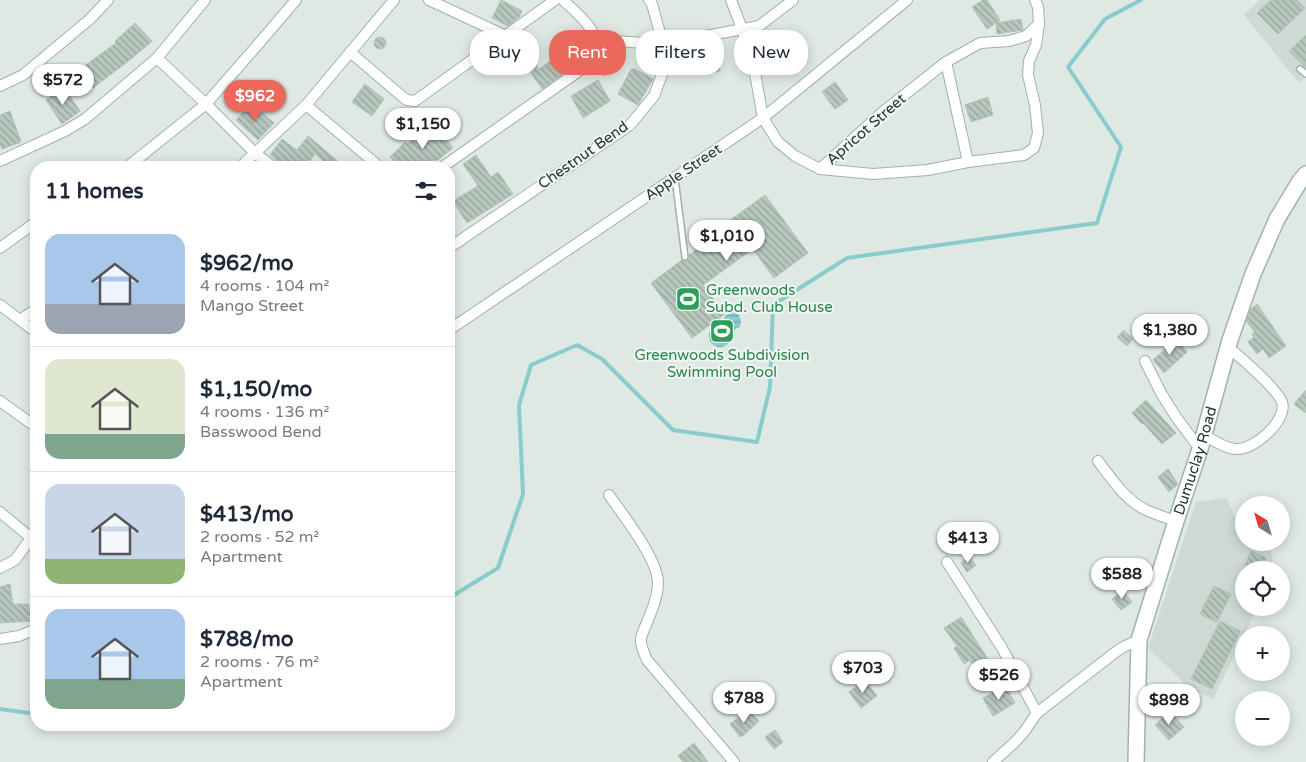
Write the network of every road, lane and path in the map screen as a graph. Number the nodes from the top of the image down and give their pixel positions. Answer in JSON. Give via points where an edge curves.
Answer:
{"nodes":[{"id":1,"x":108,"y":0,"type":"edge"},
{"id":2,"x":205,"y":0,"type":"edge"},
{"id":3,"x":296,"y":0,"type":"edge"},
{"id":4,"x":394,"y":0,"type":"edge"},
{"id":5,"x":429,"y":0,"type":"edge"},
{"id":6,"x":555,"y":0,"type":"edge"},
{"id":7,"x":563,"y":0,"type":"edge"},
{"id":8,"x":649,"y":0,"type":"edge"},
{"id":9,"x":731,"y":0,"type":"edge"},
{"id":10,"x":793,"y":0,"type":"edge"},
{"id":11,"x":907,"y":0,"type":"edge"},
{"id":12,"x":1036,"y":0,"type":"edge"},
{"id":13,"x":1039,"y":24,"type":"junction"},
{"id":14,"x":742,"y":29,"type":"junction"},
{"id":15,"x":493,"y":30,"type":"edge"},
{"id":16,"x":514,"y":30,"type":"edge"},
{"id":17,"x":591,"y":30,"type":"edge"},
{"id":18,"x":659,"y":30,"type":"edge"},
{"id":19,"x":724,"y":32,"type":"edge"},
{"id":20,"x":350,"y":52,"type":"junction"},
{"id":21,"x":157,"y":58,"type":"junction"},
{"id":22,"x":470,"y":61,"type":"edge"},
{"id":23,"x":946,"y":62,"type":"junction"},
{"id":24,"x":1300,"y":69,"type":"dead end"},
{"id":25,"x":1306,"y":74,"type":"edge"},
{"id":26,"x":573,"y":75,"type":"edge"},
{"id":27,"x":662,"y":75,"type":"edge"},
{"id":28,"x":0,"y":86,"type":"edge"},
{"id":29,"x":206,"y":104,"type":"junction"},
{"id":30,"x":306,"y":104,"type":"junction"},
{"id":31,"x":763,"y":118,"type":"junction"},
{"id":32,"x":255,"y":153,"type":"junction"},
{"id":33,"x":0,"y":161,"type":"edge"},
{"id":34,"x":135,"y":161,"type":"edge"},
{"id":35,"x":246,"y":161,"type":"edge"},
{"id":36,"x":265,"y":161,"type":"edge"},
{"id":37,"x":373,"y":161,"type":"edge"},
{"id":38,"x":452,"y":161,"type":"edge"},
{"id":39,"x":968,"y":162,"type":"junction"},
{"id":40,"x":820,"y":169,"type":"junction"},
{"id":41,"x":1306,"y":174,"type":"edge"},
{"id":42,"x":675,"y":177,"type":"junction"},
{"id":43,"x":30,"y":226,"type":"edge"},
{"id":44,"x":455,"y":244,"type":"edge"},
{"id":45,"x":0,"y":248,"type":"edge"},
{"id":46,"x":685,"y":257,"type":"dead end"},
{"id":47,"x":0,"y":304,"type":"edge"},
{"id":48,"x":30,"y":313,"type":"edge"},
{"id":49,"x":20,"y":320,"type":"junction"},
{"id":50,"x":455,"y":324,"type":"edge"},
{"id":51,"x":30,"y":328,"type":"edge"},
{"id":52,"x":1228,"y":347,"type":"junction"},
{"id":53,"x":1145,"y":362,"type":"dead end"},
{"id":54,"x":0,"y":400,"type":"edge"},
{"id":55,"x":30,"y":423,"type":"edge"},
{"id":56,"x":1202,"y":442,"type":"junction"},
{"id":57,"x":1098,"y":461,"type":"dead end"},
{"id":58,"x":609,"y":495,"type":"dead end"},
{"id":59,"x":0,"y":512,"type":"edge"},
{"id":60,"x":1176,"y":521,"type":"junction"},
{"id":61,"x":30,"y":537,"type":"edge"},
{"id":62,"x":30,"y":544,"type":"edge"},
{"id":63,"x":947,"y":562,"type":"dead end"},
{"id":64,"x":0,"y":568,"type":"edge"},
{"id":65,"x":30,"y":631,"type":"edge"},
{"id":66,"x":0,"y":639,"type":"edge"},
{"id":67,"x":1139,"y":640,"type":"junction"},
{"id":68,"x":1037,"y":713,"type":"junction"},
{"id":69,"x":734,"y":762,"type":"edge"},
{"id":70,"x":993,"y":762,"type":"edge"},
{"id":71,"x":1136,"y":762,"type":"edge"}],
"edges":[{"from":1,"to":28,"type":"street","via":[[23,75]]},
{"from":2,"to":21,"type":"street"},
{"from":3,"to":29,"type":"street"},
{"from":4,"to":20,"type":"street"},
{"from":5,"to":15,"type":"street"},
{"from":6,"to":16,"type":"street"},
{"from":7,"to":17,"type":"street"},
{"from":8,"to":18,"type":"street","name":"Chestnut Bend"},
{"from":9,"to":14,"type":"street","name":"Apricot Street"},
{"from":10,"to":14,"type":"street","via":[[759,26]]},
{"from":11,"to":31,"type":"street","name":"Apple Street"},
{"from":12,"to":13,"type":"street"},
{"from":13,"to":23,"type":"street","name":"Apricot Street","via":[[1026,36],[1010,41],[980,43]]},
{"from":13,"to":39,"type":"street","via":[[1028,74],[1038,133],[1034,148],[1024,155]]},
{"from":14,"to":19,"type":"street"},
{"from":14,"to":31,"type":"street","name":"Apricot Street"},
{"from":20,"to":22,"type":"street","via":[[407,100],[415,100]]},
{"from":20,"to":30,"type":"street"},
{"from":21,"to":29,"type":"street"},
{"from":21,"to":33,"type":"street","via":[[85,119]]},
{"from":23,"to":39,"type":"street"},
{"from":23,"to":40,"type":"street","name":"Apricot Street","via":[[884,111]]},
{"from":24,"to":25,"type":"lane"},
{"from":26,"to":38,"type":"street"},
{"from":27,"to":44,"type":"street","name":"Chestnut Bend","via":[[654,96],[630,125]]},
{"from":29,"to":32,"type":"street"},
{"from":29,"to":34,"type":"street"},
{"from":30,"to":32,"type":"street"},
{"from":30,"to":37,"type":"street"},
{"from":31,"to":40,"type":"street","name":"Apricot Street","via":[[778,142],[794,156]]},
{"from":31,"to":42,"type":"street","name":"Apple Street"},
{"from":32,"to":35,"type":"street"},
{"from":32,"to":36,"type":"street"},
{"from":39,"to":40,"type":"street","via":[[928,170],[873,174]]},
{"from":41,"to":52,"type":"street","name":"Dumuclay Road","via":[[1277,219],[1252,274]]},
{"from":42,"to":46,"type":"lane"},
{"from":42,"to":50,"type":"street","name":"Apple Street"},
{"from":43,"to":45,"type":"street"},
{"from":47,"to":49,"type":"street"},
{"from":48,"to":49,"type":"street"},
{"from":49,"to":51,"type":"street"},
{"from":52,"to":56,"type":"street","name":"Dumuclay Road"},
{"from":52,"to":56,"type":"street","via":[[1272,387],[1282,401],[1282,412],[1265,436],[1244,449]]},
{"from":53,"to":56,"type":"street","via":[[1176,417]]},
{"from":54,"to":55,"type":"street"},
{"from":56,"to":60,"type":"street","name":"Dumuclay Road"},
{"from":57,"to":60,"type":"street","via":[[1135,503]]},
{"from":58,"to":69,"type":"street","via":[[640,538],[656,571],[658,591],[641,638],[647,660]]},
{"from":59,"to":61,"type":"street"},
{"from":60,"to":67,"type":"street","name":"Dumuclay Road"},
{"from":62,"to":64,"type":"street","via":[[16,560]]},
{"from":63,"to":68,"type":"street","via":[[1002,648]]},
{"from":65,"to":66,"type":"street"},
{"from":67,"to":68,"type":"street","via":[[1117,650]]},
{"from":67,"to":71,"type":"street","name":"Dumuclay Road"},
{"from":68,"to":70,"type":"street","via":[[1024,732]]}]}
